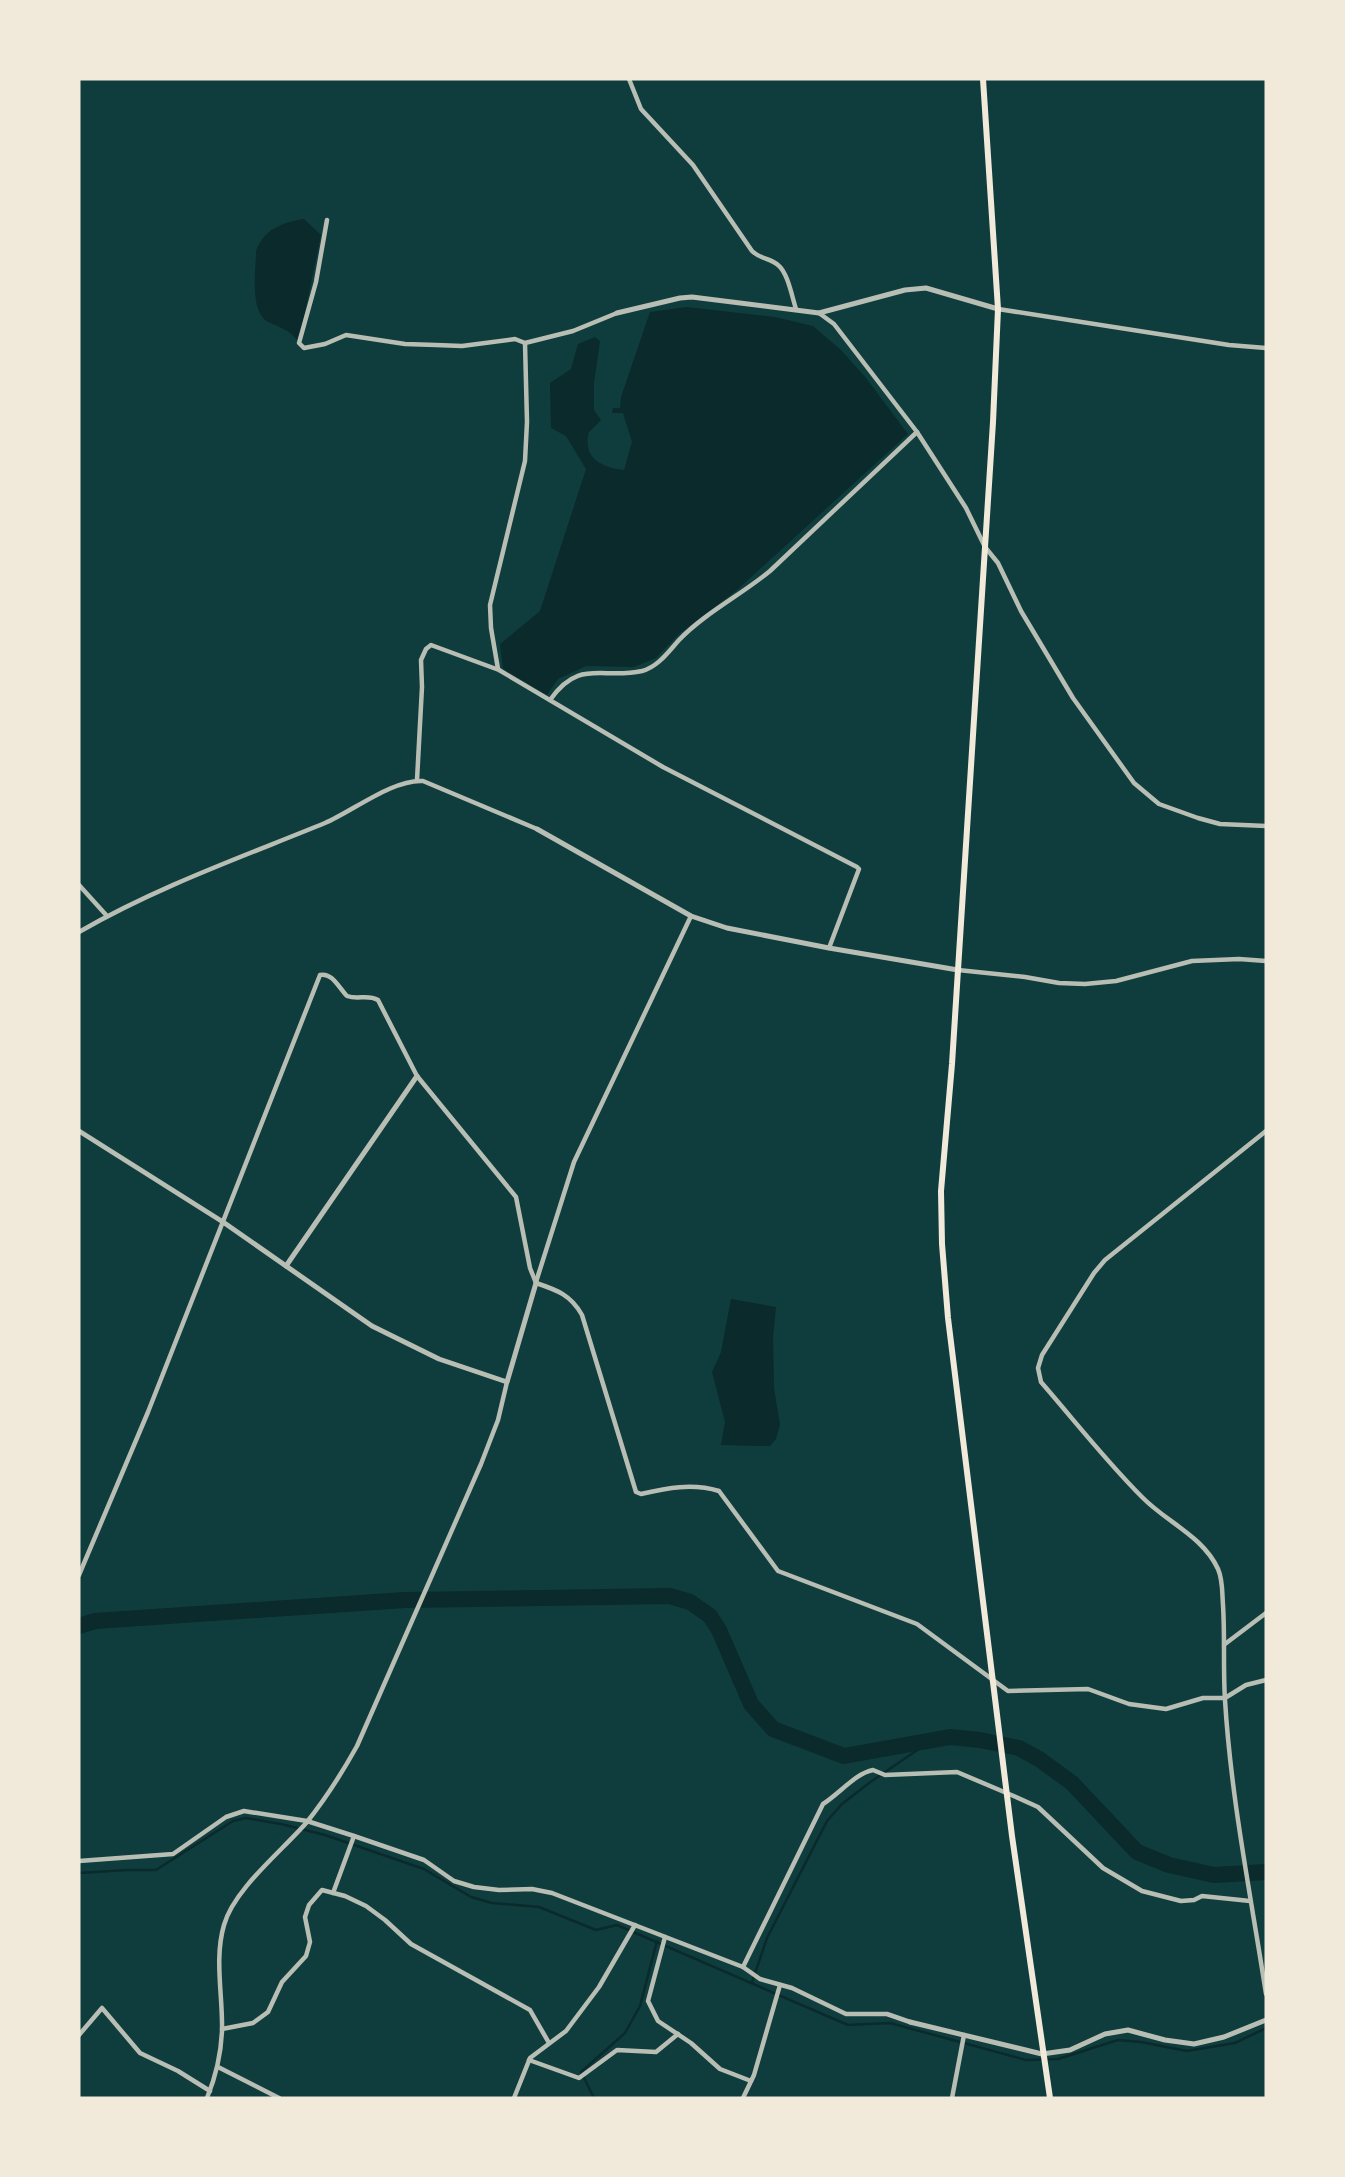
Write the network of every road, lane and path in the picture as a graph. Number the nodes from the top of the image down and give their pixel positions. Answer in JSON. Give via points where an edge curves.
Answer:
{"nodes":[{"id":1,"x":629,"y":79,"type":"edge"},
{"id":2,"x":983,"y":79,"type":"edge"},
{"id":3,"x":327,"y":220,"type":"dead end"},
{"id":4,"x":796,"y":309,"type":"junction"},
{"id":5,"x":998,"y":309,"type":"junction"},
{"id":6,"x":617,"y":313,"type":"joint"},
{"id":7,"x":819,"y":313,"type":"junction"},
{"id":8,"x":524,"y":343,"type":"junction"},
{"id":9,"x":1266,"y":348,"type":"edge"},
{"id":10,"x":917,"y":432,"type":"junction"},
{"id":11,"x":985,"y":547,"type":"junction"},
{"id":12,"x":499,"y":670,"type":"junction"},
{"id":13,"x":550,"y":700,"type":"junction"},
{"id":14,"x":417,"y":780,"type":"junction"},
{"id":15,"x":1266,"y":826,"type":"edge"},
{"id":16,"x":537,"y":829,"type":"joint"},
{"id":17,"x":79,"y":885,"type":"edge"},
{"id":18,"x":107,"y":916,"type":"junction"},
{"id":19,"x":691,"y":916,"type":"junction"},
{"id":20,"x":79,"y":932,"type":"edge"},
{"id":21,"x":829,"y":948,"type":"junction"},
{"id":22,"x":1266,"y":961,"type":"edge"},
{"id":23,"x":958,"y":970,"type":"junction"},
{"id":24,"x":417,"y":1076,"type":"junction"},
{"id":25,"x":79,"y":1131,"type":"edge"},
{"id":26,"x":1266,"y":1131,"type":"edge"},
{"id":27,"x":223,"y":1222,"type":"junction"},
{"id":28,"x":286,"y":1266,"type":"junction"},
{"id":29,"x":536,"y":1283,"type":"junction"},
{"id":30,"x":507,"y":1382,"type":"junction"},
{"id":31,"x":79,"y":1575,"type":"edge"},
{"id":32,"x":1266,"y":1613,"type":"edge"},
{"id":33,"x":1225,"y":1644,"type":"junction"},
{"id":34,"x":1266,"y":1680,"type":"edge"},
{"id":35,"x":1225,"y":1698,"type":"junction"},
{"id":36,"x":307,"y":1821,"type":"junction"},
{"id":37,"x":354,"y":1836,"type":"junction"},
{"id":38,"x":79,"y":1861,"type":"edge"},
{"id":39,"x":333,"y":1893,"type":"junction"},
{"id":40,"x":1250,"y":1898,"type":"junction"},
{"id":41,"x":635,"y":1925,"type":"junction"},
{"id":42,"x":665,"y":1937,"type":"junction"},
{"id":43,"x":743,"y":1968,"type":"junction"},
{"id":44,"x":780,"y":1986,"type":"junction"},
{"id":45,"x":1266,"y":1994,"type":"edge"},
{"id":46,"x":1266,"y":2020,"type":"edge"},
{"id":47,"x":911,"y":2022,"type":"joint"},
{"id":48,"x":222,"y":2029,"type":"junction"},
{"id":49,"x":678,"y":2034,"type":"junction"},
{"id":50,"x":79,"y":2035,"type":"edge"},
{"id":51,"x":964,"y":2035,"type":"junction"},
{"id":52,"x":549,"y":2043,"type":"junction"},
{"id":53,"x":1042,"y":2054,"type":"junction"},
{"id":54,"x":529,"y":2060,"type":"junction"},
{"id":55,"x":218,"y":2067,"type":"junction"},
{"id":56,"x":751,"y":2081,"type":"junction"},
{"id":57,"x":210,"y":2091,"type":"junction"},
{"id":58,"x":207,"y":2098,"type":"edge"},
{"id":59,"x":279,"y":2098,"type":"edge"},
{"id":60,"x":514,"y":2098,"type":"edge"},
{"id":61,"x":743,"y":2098,"type":"edge"},
{"id":62,"x":952,"y":2098,"type":"edge"},
{"id":63,"x":1050,"y":2098,"type":"edge"}],
"edges":[{"from":1,"to":4,"type":"street","via":[[641,109],[693,165],[752,251],[778,264]]},
{"from":2,"to":5,"type":"main road"},
{"from":3,"to":8,"type":"street","via":[[299,343],[304,348],[346,335],[405,344]]},
{"from":4,"to":6,"type":"street","via":[[692,297]]},
{"from":4,"to":7,"type":"street"},
{"from":5,"to":7,"type":"street","via":[[940,290],[915,288]]},
{"from":5,"to":9,"type":"street"},
{"from":5,"to":11,"type":"main road"},
{"from":6,"to":8,"type":"street","via":[[573,331]]},
{"from":7,"to":10,"type":"street","via":[[834,324]]},
{"from":8,"to":12,"type":"street","via":[[525,461],[490,605]]},
{"from":10,"to":11,"type":"street","via":[[967,508]]},
{"from":10,"to":13,"type":"street","via":[[770,571],[699,622],[660,661],[643,671],[578,674]]},
{"from":11,"to":15,"type":"street","via":[[1073,698],[1133,783],[1159,804],[1198,818]]},
{"from":11,"to":23,"type":"main road"},
{"from":12,"to":13,"type":"street"},
{"from":12,"to":14,"type":"street","via":[[431,645],[426,649],[421,660]]},
{"from":13,"to":21,"type":"street","via":[[663,767],[857,867]]},
{"from":14,"to":16,"type":"street"},
{"from":14,"to":18,"type":"street"},
{"from":16,"to":19,"type":"street"},
{"from":17,"to":18,"type":"street"},
{"from":18,"to":20,"type":"street"},
{"from":19,"to":21,"type":"street"},
{"from":19,"to":29,"type":"street","via":[[574,1162]]},
{"from":21,"to":23,"type":"street"},
{"from":22,"to":23,"type":"street","via":[[1192,961],[1116,981],[1085,984]]},
{"from":23,"to":53,"type":"main road","via":[[942,1244]]},
{"from":24,"to":27,"type":"street","via":[[378,1000],[347,996],[330,975],[320,975]]},
{"from":24,"to":28,"type":"street"},
{"from":24,"to":29,"type":"street","via":[[516,1197]]},
{"from":25,"to":27,"type":"street"},
{"from":26,"to":33,"type":"street","via":[[1105,1260],[1038,1368],[1041,1381],[1121,1476],[1206,1550],[1222,1580]]},
{"from":27,"to":28,"type":"street"},
{"from":27,"to":31,"type":"street"},
{"from":28,"to":30,"type":"street","via":[[372,1326],[439,1359]]},
{"from":29,"to":30,"type":"street"},
{"from":29,"to":35,"type":"street","via":[[564,1293],[582,1315],[636,1492],[670,1487],[719,1491],[778,1571],[917,1624],[1008,1691],[1088,1689],[1129,1704],[1166,1709],[1203,1698]]},
{"from":30,"to":36,"type":"street","via":[[481,1465],[357,1746]]},
{"from":32,"to":33,"type":"street"},
{"from":33,"to":35,"type":"street"},
{"from":34,"to":35,"type":"street"},
{"from":35,"to":40,"type":"street"},
{"from":36,"to":37,"type":"street"},
{"from":36,"to":38,"type":"street","via":[[244,1811],[226,1816],[173,1854]]},
{"from":36,"to":48,"type":"street","via":[[233,1903],[224,1924],[219,1968]]},
{"from":37,"to":39,"type":"street"},
{"from":37,"to":41,"type":"street","via":[[424,1860],[454,1881],[474,1887],[552,1893]]},
{"from":39,"to":48,"type":"street","via":[[322,1890],[309,1905],[306,1956],[282,1982],[268,2011],[253,2023]]},
{"from":39,"to":52,"type":"street","via":[[366,1906],[411,1944],[530,2010]]},
{"from":40,"to":43,"type":"street","via":[[1202,1896],[1181,1901],[1142,1891],[1103,1868],[1038,1807],[957,1772],[885,1775],[873,1770],[855,1778],[823,1804]]},
{"from":40,"to":45,"type":"street"},
{"from":41,"to":42,"type":"street"},
{"from":41,"to":52,"type":"street","via":[[599,1987],[566,2031]]},
{"from":42,"to":43,"type":"street"},
{"from":42,"to":49,"type":"street","via":[[648,2001],[658,2021]]},
{"from":43,"to":44,"type":"street"},
{"from":44,"to":47,"type":"street","via":[[846,2014],[887,2014]]},
{"from":44,"to":56,"type":"street"},
{"from":46,"to":53,"type":"street","via":[[1194,2044],[1128,2030],[1105,2034],[1070,2050]]},
{"from":47,"to":51,"type":"street"},
{"from":48,"to":55,"type":"street"},
{"from":49,"to":54,"type":"street","via":[[656,2052],[617,2050],[579,2078]]},
{"from":49,"to":56,"type":"street","via":[[720,2069]]},
{"from":50,"to":57,"type":"street","via":[[102,2008],[140,2053]]},
{"from":51,"to":53,"type":"street"},
{"from":51,"to":62,"type":"street"},
{"from":52,"to":54,"type":"street"},
{"from":53,"to":63,"type":"main road"},
{"from":54,"to":60,"type":"street"},
{"from":55,"to":57,"type":"street"},
{"from":55,"to":59,"type":"street"},
{"from":56,"to":61,"type":"street"},
{"from":57,"to":58,"type":"street"}]}
